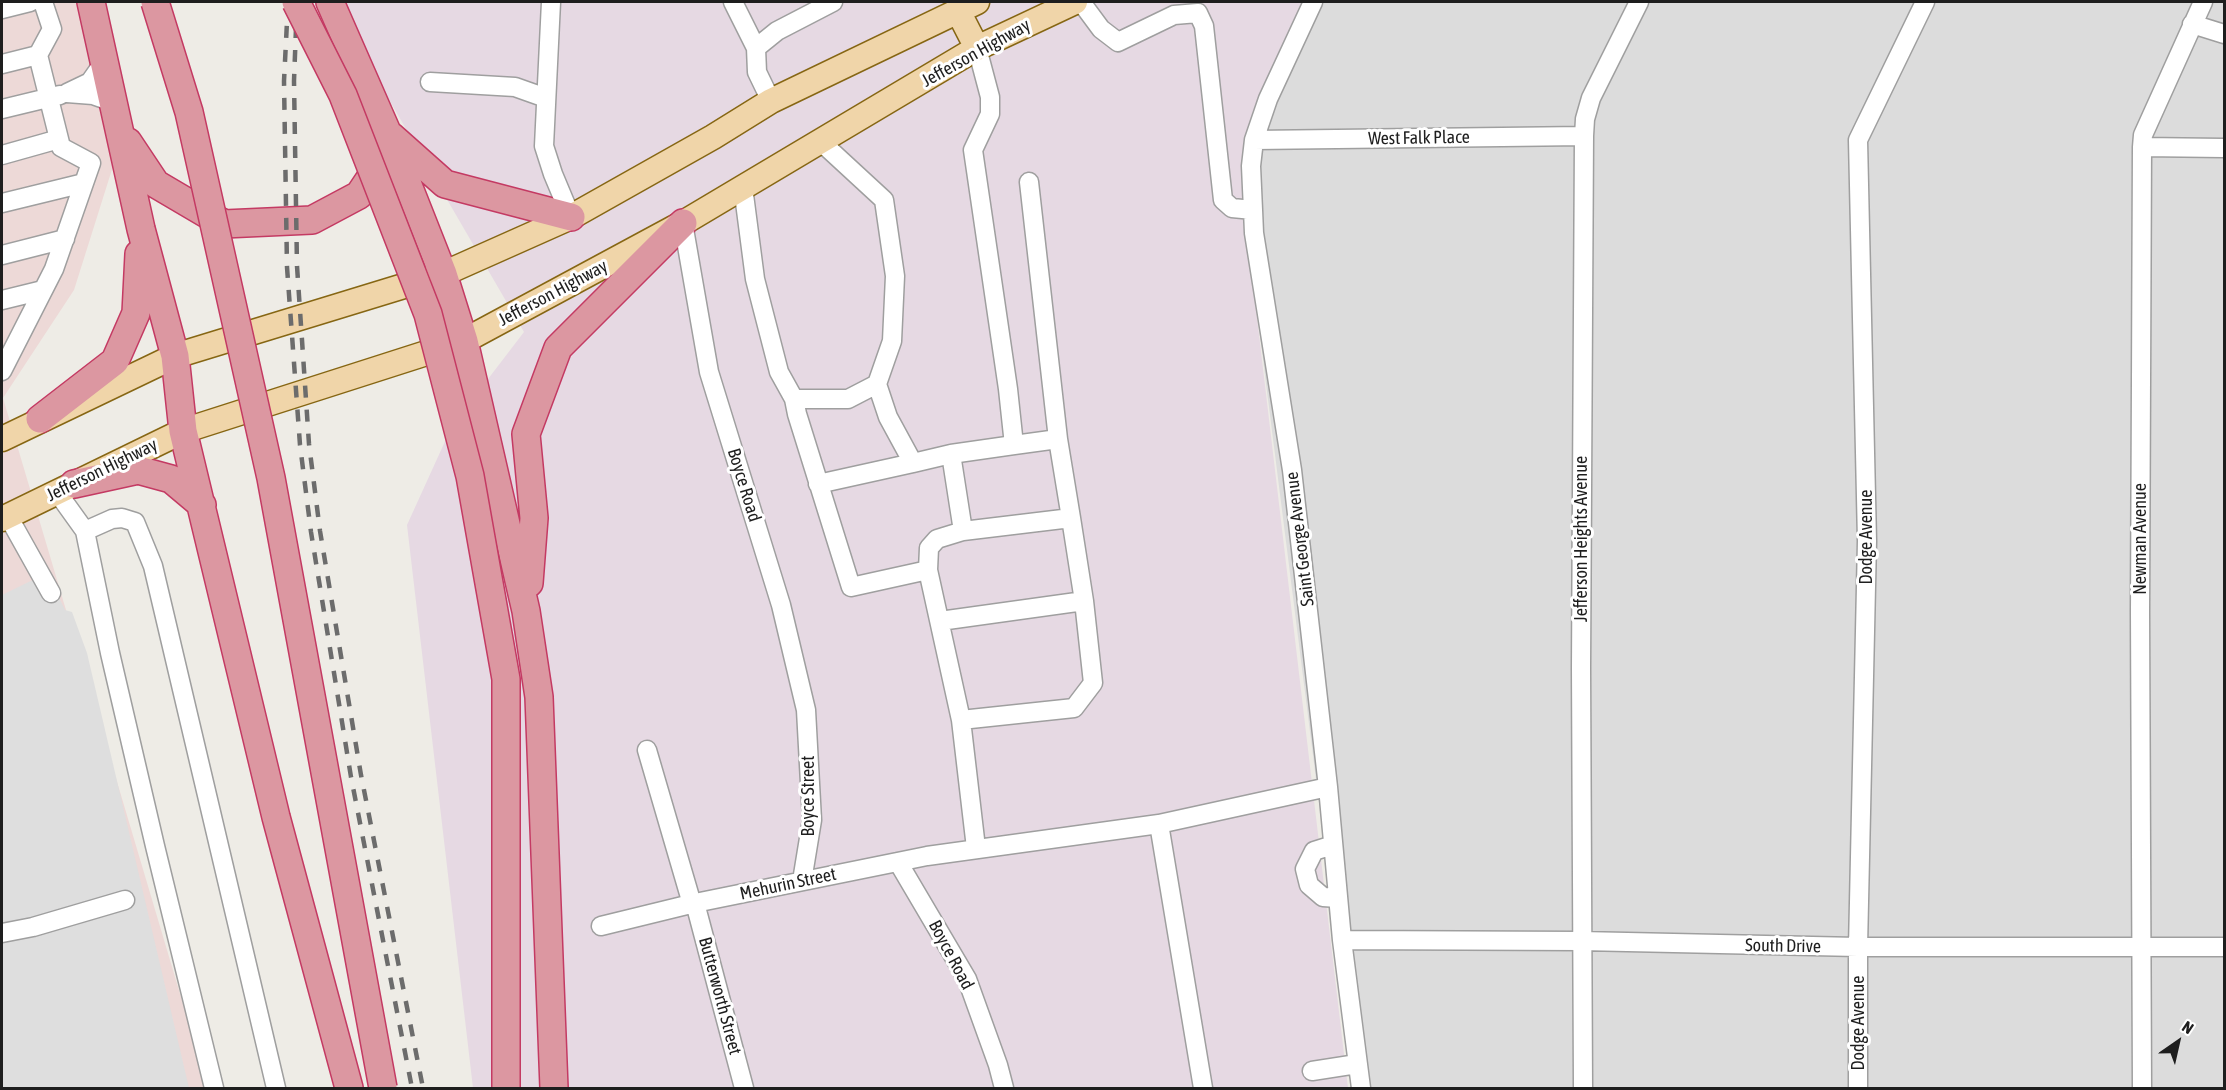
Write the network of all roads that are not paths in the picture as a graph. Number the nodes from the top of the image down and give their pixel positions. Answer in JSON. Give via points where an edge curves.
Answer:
{"nodes":[{"id":1,"x":30,"y":2,"type":"edge"},
{"id":2,"x":44,"y":2,"type":"edge"},
{"id":3,"x":91,"y":2,"type":"edge"},
{"id":4,"x":155,"y":2,"type":"edge"},
{"id":5,"x":296,"y":2,"type":"edge"},
{"id":6,"x":330,"y":2,"type":"edge"},
{"id":7,"x":551,"y":2,"type":"edge"},
{"id":8,"x":733,"y":2,"type":"edge"},
{"id":9,"x":833,"y":2,"type":"edge"},
{"id":10,"x":1074,"y":2,"type":"edge"},
{"id":11,"x":1080,"y":2,"type":"edge"},
{"id":12,"x":1313,"y":2,"type":"edge"},
{"id":13,"x":1639,"y":2,"type":"edge"},
{"id":14,"x":1925,"y":2,"type":"edge"},
{"id":15,"x":2203,"y":2,"type":"edge"},
{"id":16,"x":967,"y":6,"type":"edge"},
{"id":17,"x":2,"y":9,"type":"edge"},
{"id":18,"x":2192,"y":24,"type":"junction"},
{"id":19,"x":2224,"y":34,"type":"edge"},
{"id":20,"x":756,"y":48,"type":"junction"},
{"id":21,"x":977,"y":48,"type":"junction"},
{"id":22,"x":38,"y":55,"type":"junction"},
{"id":23,"x":104,"y":62,"type":"junction"},
{"id":24,"x":2,"y":64,"type":"edge"},
{"id":25,"x":430,"y":82,"type":"dead end"},
{"id":26,"x":67,"y":93,"type":"junction"},
{"id":27,"x":49,"y":98,"type":"junction"},
{"id":28,"x":546,"y":98,"type":"junction"},
{"id":29,"x":771,"y":101,"type":"junction"},
{"id":30,"x":113,"y":102,"type":"junction"},
{"id":31,"x":2,"y":109,"type":"edge"},
{"id":32,"x":119,"y":129,"type":"junction"},
{"id":33,"x":387,"y":132,"type":"junction"},
{"id":34,"x":1584,"y":136,"type":"junction"},
{"id":35,"x":59,"y":139,"type":"junction"},
{"id":36,"x":1254,"y":140,"type":"junction"},
{"id":37,"x":820,"y":141,"type":"junction"},
{"id":38,"x":2142,"y":147,"type":"junction"},
{"id":39,"x":2224,"y":148,"type":"edge"},
{"id":40,"x":2,"y":154,"type":"edge"},
{"id":41,"x":1029,"y":182,"type":"dead end"},
{"id":42,"x":84,"y":183,"type":"junction"},
{"id":43,"x":743,"y":187,"type":"junction"},
{"id":44,"x":2,"y":203,"type":"edge"},
{"id":45,"x":1253,"y":210,"type":"junction"},
{"id":46,"x":571,"y":217,"type":"junction"},
{"id":47,"x":683,"y":222,"type":"junction"},
{"id":48,"x":141,"y":229,"type":"junction"},
{"id":49,"x":65,"y":239,"type":"junction"},
{"id":50,"x":2,"y":255,"type":"edge"},
{"id":51,"x":443,"y":274,"type":"junction"},
{"id":52,"x":43,"y":291,"type":"junction"},
{"id":53,"x":2,"y":300,"type":"edge"},
{"id":54,"x":464,"y":341,"type":"junction"},
{"id":55,"x":8,"y":347,"type":"edge"},
{"id":56,"x":174,"y":356,"type":"junction"},
{"id":57,"x":2,"y":371,"type":"edge"},
{"id":58,"x":877,"y":384,"type":"junction"},
{"id":59,"x":794,"y":399,"type":"junction"},
{"id":60,"x":40,"y":419,"type":"junction"},
{"id":61,"x":183,"y":431,"type":"junction"},
{"id":62,"x":2,"y":439,"type":"edge"},
{"id":63,"x":1058,"y":439,"type":"junction"},
{"id":64,"x":1014,"y":446,"type":"junction"},
{"id":65,"x":951,"y":454,"type":"junction"},
{"id":66,"x":913,"y":463,"type":"junction"},
{"id":67,"x":819,"y":484,"type":"junction"},
{"id":68,"x":65,"y":488,"type":"junction"},
{"id":69,"x":202,"y":505,"type":"junction"},
{"id":70,"x":5,"y":517,"type":"edge"},
{"id":71,"x":1071,"y":518,"type":"junction"},
{"id":72,"x":84,"y":531,"type":"junction"},
{"id":73,"x":963,"y":531,"type":"junction"},
{"id":74,"x":928,"y":570,"type":"junction"},
{"id":75,"x":51,"y":593,"type":"dead end"},
{"id":76,"x":1084,"y":601,"type":"junction"},
{"id":77,"x":526,"y":611,"type":"junction"},
{"id":78,"x":940,"y":621,"type":"junction"},
{"id":79,"x":961,"y":720,"type":"junction"},
{"id":80,"x":808,"y":746,"type":"joint"},
{"id":81,"x":647,"y":750,"type":"dead end"},
{"id":82,"x":1328,"y":787,"type":"junction"},
{"id":83,"x":1159,"y":824,"type":"junction"},
{"id":84,"x":1333,"y":844,"type":"junction"},
{"id":85,"x":976,"y":848,"type":"junction"},
{"id":86,"x":898,"y":862,"type":"junction"},
{"id":87,"x":802,"y":881,"type":"junction"},
{"id":88,"x":1338,"y":898,"type":"junction"},
{"id":89,"x":125,"y":900,"type":"dead end"},
{"id":90,"x":693,"y":903,"type":"junction"},
{"id":91,"x":601,"y":926,"type":"dead end"},
{"id":92,"x":2,"y":933,"type":"edge"},
{"id":93,"x":1342,"y":940,"type":"junction"},
{"id":94,"x":1581,"y":941,"type":"junction"},
{"id":95,"x":1858,"y":947,"type":"junction"},
{"id":96,"x":2142,"y":947,"type":"junction"},
{"id":97,"x":2224,"y":947,"type":"edge"},
{"id":98,"x":1357,"y":1064,"type":"junction"},
{"id":99,"x":1312,"y":1071,"type":"dead end"},
{"id":100,"x":214,"y":1089,"type":"edge"},
{"id":101,"x":276,"y":1089,"type":"edge"},
{"id":102,"x":349,"y":1089,"type":"edge"},
{"id":103,"x":383,"y":1089,"type":"edge"},
{"id":104,"x":506,"y":1089,"type":"edge"},
{"id":105,"x":554,"y":1089,"type":"edge"},
{"id":106,"x":744,"y":1089,"type":"edge"},
{"id":107,"x":1004,"y":1089,"type":"edge"},
{"id":108,"x":1203,"y":1089,"type":"edge"},
{"id":109,"x":1361,"y":1089,"type":"edge"},
{"id":110,"x":1583,"y":1089,"type":"edge"},
{"id":111,"x":1858,"y":1089,"type":"edge"},
{"id":112,"x":2142,"y":1089,"type":"edge"}],
"edges":[{"from":1,"to":17,"type":"street"},
{"from":2,"to":22,"type":"street","via":[[52,29]]},
{"from":3,"to":23,"type":"highway"},
{"from":4,"to":103,"type":"highway","bridge":true,"via":[[189,112],[272,478]]},
{"from":5,"to":104,"type":"highway","bridge":true,"via":[[343,95],[428,314],[470,476],[506,679]]},
{"from":6,"to":33,"type":"highway"},
{"from":7,"to":28,"type":"street"},
{"from":8,"to":20,"type":"street"},
{"from":9,"to":20,"type":"street","via":[[777,31]]},
{"from":10,"to":21,"type":"main road","name":"Jefferson Highway"},
{"from":11,"to":45,"type":"street","via":[[1101,29],[1118,42],[1174,15],[1198,13],[1204,27],[1223,200],[1232,208]]},
{"from":12,"to":36,"type":"street","name":"Saint George Avenue","via":[[1268,99]]},
{"from":13,"to":34,"type":"street","name":"Jefferson Heights Avenue","via":[[1591,98]]},
{"from":14,"to":95,"type":"street","name":"Dodge Avenue","via":[[1858,140],[1867,541]]},
{"from":15,"to":18,"type":"street","name":"Newman Avenue"},
{"from":16,"to":21,"type":"main road"},
{"from":16,"to":29,"type":"main road"},
{"from":18,"to":19,"type":"street"},
{"from":18,"to":38,"type":"street","name":"Newman Avenue","via":[[2143,135]]},
{"from":20,"to":29,"type":"street","via":[[756,72]]},
{"from":21,"to":37,"type":"main road","name":"Jefferson Highway"},
{"from":21,"to":64,"type":"street","via":[[990,97],[990,114],[973,150]]},
{"from":22,"to":24,"type":"street"},
{"from":22,"to":27,"type":"street"},
{"from":23,"to":26,"type":"street","via":[[90,82]]},
{"from":23,"to":30,"type":"highway"},
{"from":25,"to":28,"type":"street","via":[[515,87]]},
{"from":26,"to":27,"type":"street"},
{"from":26,"to":30,"type":"street","via":[[93,95]]},
{"from":27,"to":31,"type":"street"},
{"from":27,"to":35,"type":"street"},
{"from":28,"to":46,"type":"street","via":[[544,146]]},
{"from":29,"to":46,"type":"main road"},
{"from":30,"to":32,"type":"highway"},
{"from":32,"to":33,"type":"highway","via":[[156,184],[224,224],[312,220],[359,195],[381,162]]},
{"from":32,"to":48,"type":"highway"},
{"from":33,"to":46,"type":"highway","via":[[445,184]]},
{"from":33,"to":51,"type":"highway"},
{"from":34,"to":36,"type":"street","name":"West Falk Place"},
{"from":34,"to":94,"type":"street","name":"Jefferson Heights Avenue"},
{"from":35,"to":40,"type":"street"},
{"from":35,"to":42,"type":"street","via":[[61,147],[91,163]]},
{"from":36,"to":45,"type":"street","name":"Saint George Avenue"},
{"from":37,"to":43,"type":"main road","name":"Jefferson Highway"},
{"from":37,"to":58,"type":"street","via":[[884,200],[895,276],[893,330]]},
{"from":38,"to":39,"type":"street"},
{"from":38,"to":96,"type":"street","name":"Newman Avenue"},
{"from":41,"to":63,"type":"street"},
{"from":42,"to":44,"type":"street"},
{"from":42,"to":49,"type":"street"},
{"from":43,"to":47,"type":"main road","name":"Jefferson Highway"},
{"from":43,"to":59,"type":"street","via":[[755,279],[778,372]]},
{"from":45,"to":82,"type":"street","name":"Saint George Avenue","via":[[1292,470]]},
{"from":46,"to":51,"type":"main road"},
{"from":47,"to":54,"type":"main road","name":"Jefferson Highway"},
{"from":47,"to":77,"type":"highway","via":[[558,348],[526,434],[534,518]]},
{"from":47,"to":80,"type":"street","name":"Boyce Road","via":[[709,372],[781,605],[806,710]]},
{"from":48,"to":56,"type":"highway"},
{"from":48,"to":60,"type":"highway","via":[[136,313],[115,361]]},
{"from":49,"to":50,"type":"street"},
{"from":49,"to":52,"type":"street"},
{"from":51,"to":54,"type":"highway"},
{"from":51,"to":56,"type":"main road"},
{"from":52,"to":53,"type":"street"},
{"from":52,"to":55,"type":"street"},
{"from":54,"to":61,"type":"main road","name":"Jefferson Highway"},
{"from":54,"to":77,"type":"highway"},
{"from":55,"to":57,"type":"street"},
{"from":56,"to":60,"type":"main road"},
{"from":56,"to":61,"type":"highway"},
{"from":58,"to":59,"type":"street","via":[[848,399]]},
{"from":58,"to":66,"type":"street","via":[[888,417]]},
{"from":59,"to":67,"type":"street"},
{"from":60,"to":62,"type":"main road"},
{"from":61,"to":68,"type":"main road","name":"Jefferson Highway"},
{"from":61,"to":69,"type":"highway"},
{"from":63,"to":64,"type":"street"},
{"from":63,"to":71,"type":"street"},
{"from":64,"to":65,"type":"street"},
{"from":65,"to":66,"type":"street"},
{"from":65,"to":73,"type":"street"},
{"from":66,"to":67,"type":"street"},
{"from":67,"to":74,"type":"street","via":[[851,587]]},
{"from":68,"to":69,"type":"highway","via":[[138,470],[171,479]]},
{"from":68,"to":70,"type":"main road","name":"Jefferson Highway"},
{"from":68,"to":72,"type":"street"},
{"from":69,"to":102,"type":"highway","via":[[276,817]]},
{"from":70,"to":75,"type":"street"},
{"from":71,"to":73,"type":"street"},
{"from":71,"to":76,"type":"street"},
{"from":72,"to":100,"type":"street"},
{"from":72,"to":101,"type":"street","via":[[112,519],[135,522],[153,566]]},
{"from":73,"to":74,"type":"street","via":[[937,538],[929,548]]},
{"from":74,"to":78,"type":"street"},
{"from":76,"to":78,"type":"street"},
{"from":76,"to":79,"type":"street","via":[[1093,682],[1074,708]]},
{"from":77,"to":105,"type":"highway","via":[[539,697]]},
{"from":78,"to":79,"type":"street"},
{"from":79,"to":85,"type":"street"},
{"from":80,"to":87,"type":"street","name":"Boyce Street","via":[[812,820]]},
{"from":81,"to":90,"type":"street","name":"Butterworth Street"},
{"from":82,"to":83,"type":"street","name":"Mehurin Street"},
{"from":82,"to":84,"type":"street","name":"Saint George Avenue"},
{"from":83,"to":85,"type":"street","name":"Mehurin Street"},
{"from":83,"to":108,"type":"street"},
{"from":84,"to":88,"type":"street","name":"Saint George Avenue"},
{"from":84,"to":88,"type":"street","via":[[1314,851],[1305,869],[1309,885],[1323,897]]},
{"from":85,"to":86,"type":"street","name":"Mehurin Street"},
{"from":86,"to":87,"type":"street","name":"Mehurin Street"},
{"from":86,"to":107,"type":"street","name":"Boyce Road","via":[[967,979]]},
{"from":87,"to":90,"type":"street","name":"Mehurin Street"},
{"from":88,"to":93,"type":"street","name":"Saint George Avenue"},
{"from":89,"to":92,"type":"street"},
{"from":90,"to":91,"type":"street","name":"Mehurin Street"},
{"from":90,"to":106,"type":"street","name":"Butterworth Street"},
{"from":93,"to":94,"type":"street","name":"South Drive"},
{"from":93,"to":98,"type":"street","name":"Saint George Avenue"},
{"from":94,"to":95,"type":"street","name":"South Drive"},
{"from":94,"to":110,"type":"street","name":"Jefferson Heights Avenue"},
{"from":95,"to":96,"type":"street","name":"South Drive"},
{"from":95,"to":111,"type":"street","name":"Dodge Avenue"},
{"from":96,"to":97,"type":"street","name":"South Drive"},
{"from":96,"to":112,"type":"street","name":"Newman Avenue"},
{"from":98,"to":99,"type":"street"},
{"from":98,"to":109,"type":"street","name":"Saint George Avenue"}]}
